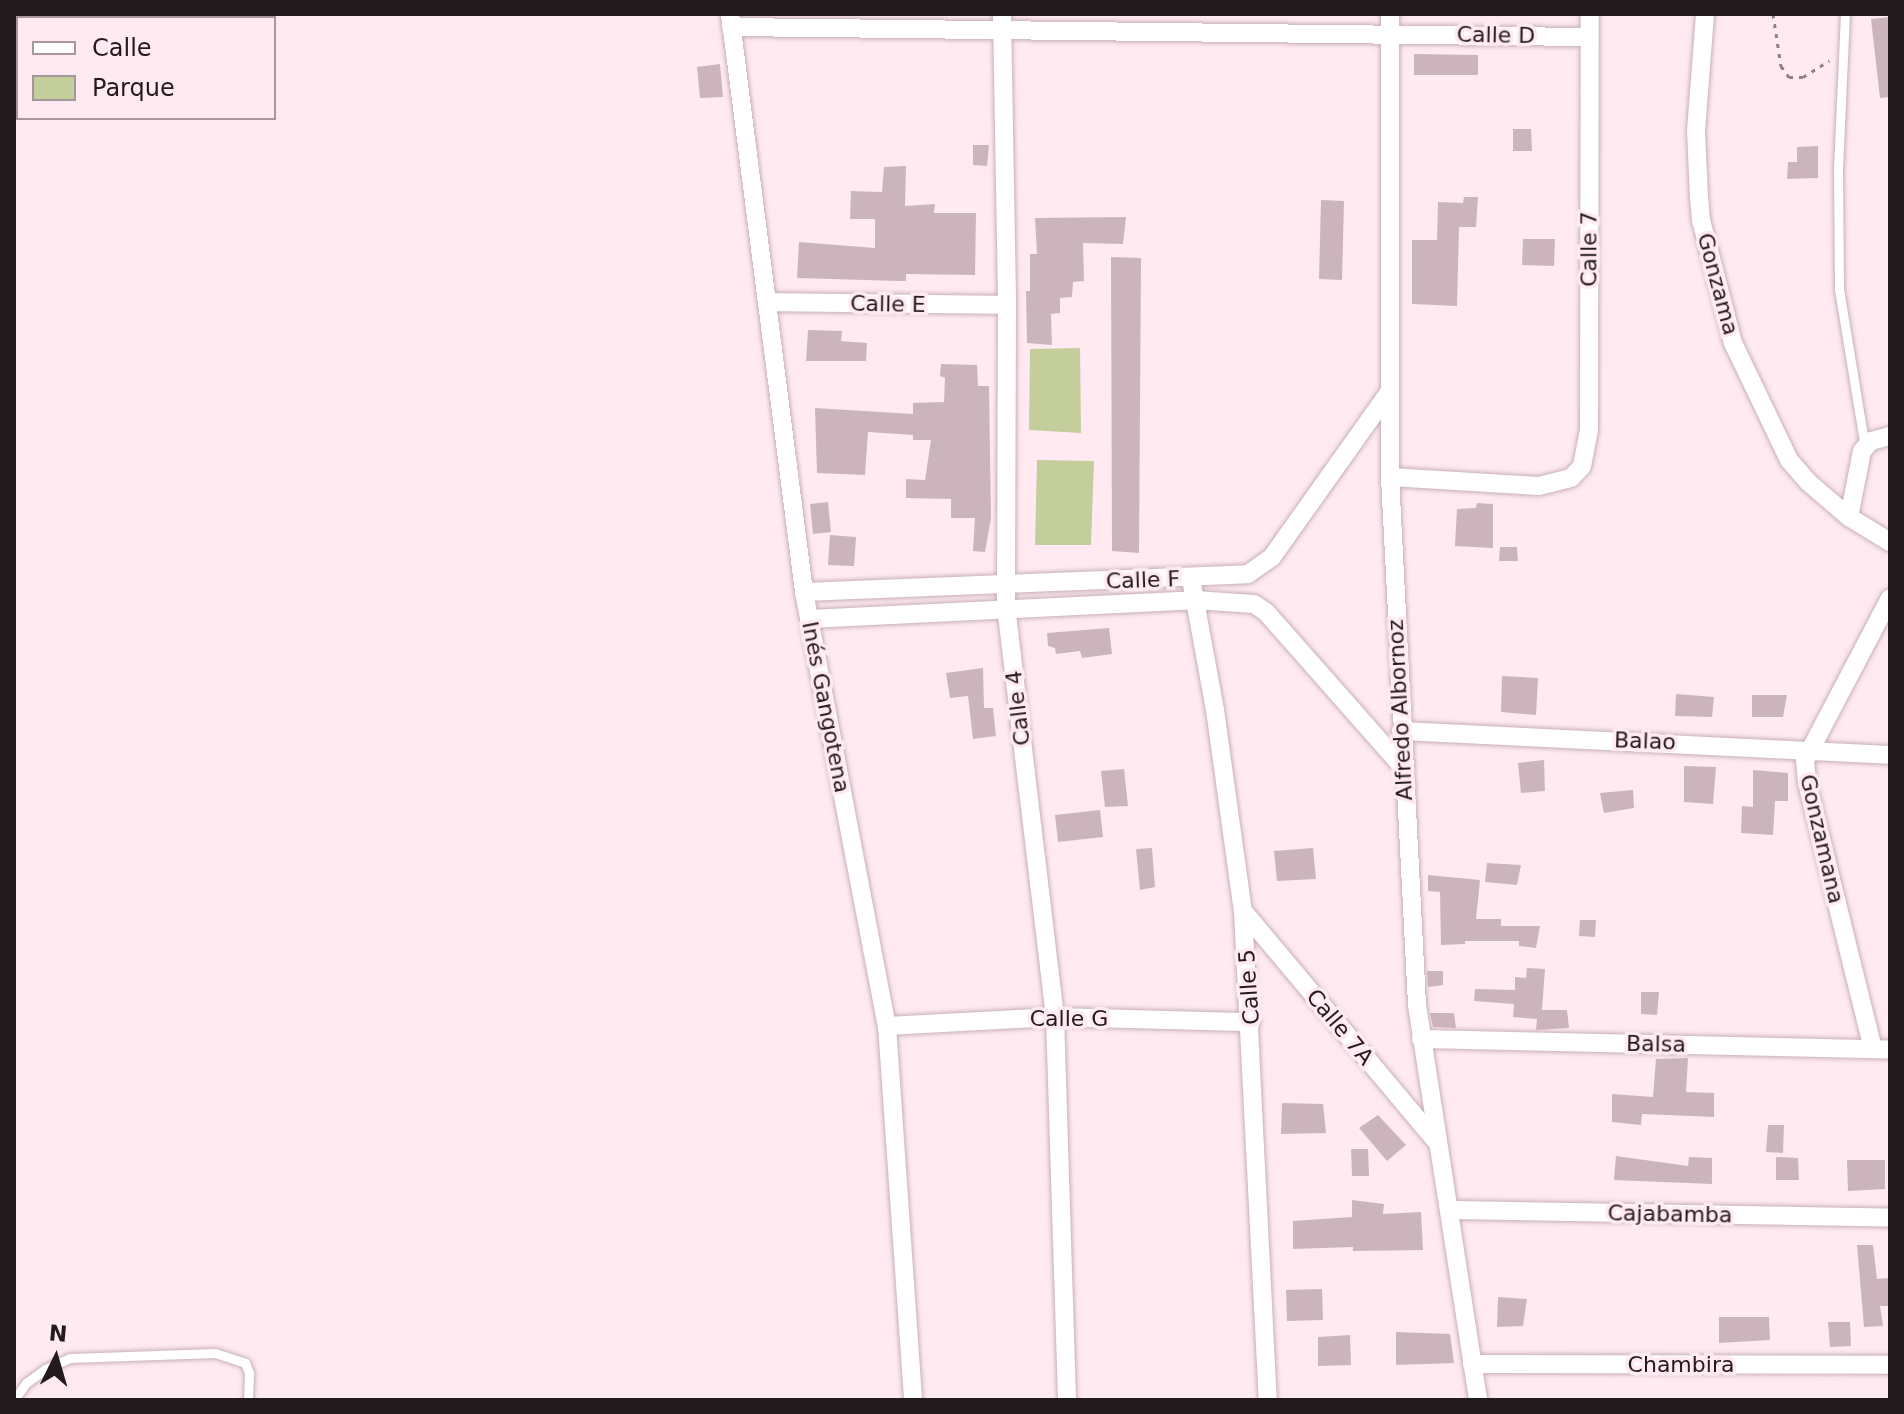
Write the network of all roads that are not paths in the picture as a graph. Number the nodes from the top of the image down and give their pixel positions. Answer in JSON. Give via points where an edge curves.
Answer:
{"nodes":[{"id":1,"x":1590,"y":14,"type":"edge"},
{"id":2,"x":1705,"y":14,"type":"edge"},
{"id":3,"x":1845,"y":14,"type":"edge"},
{"id":4,"x":730,"y":20,"type":"edge"},
{"id":5,"x":1002,"y":22,"type":"edge"},
{"id":6,"x":1192,"y":23,"type":"edge"},
{"id":7,"x":1390,"y":23,"type":"edge"},
{"id":8,"x":1589,"y":37,"type":"junction"},
{"id":9,"x":769,"y":302,"type":"junction"},
{"id":10,"x":1007,"y":305,"type":"junction"},
{"id":11,"x":1390,"y":391,"type":"junction"},
{"id":12,"x":1890,"y":436,"type":"edge"},
{"id":13,"x":1865,"y":447,"type":"junction"},
{"id":14,"x":1390,"y":477,"type":"junction"},
{"id":15,"x":1849,"y":517,"type":"junction"},
{"id":16,"x":1890,"y":542,"type":"edge"},
{"id":17,"x":1191,"y":579,"type":"junction"},
{"id":18,"x":1005,"y":584,"type":"junction"},
{"id":19,"x":804,"y":592,"type":"junction"},
{"id":20,"x":1890,"y":598,"type":"edge"},
{"id":21,"x":1195,"y":600,"type":"junction"},
{"id":22,"x":1006,"y":606,"type":"junction"},
{"id":23,"x":809,"y":619,"type":"junction"},
{"id":24,"x":1401,"y":731,"type":"junction"},
{"id":25,"x":1809,"y":748,"type":"junction"},
{"id":26,"x":1890,"y":755,"type":"edge"},
{"id":27,"x":1402,"y":766,"type":"junction"},
{"id":28,"x":1243,"y":911,"type":"junction"},
{"id":29,"x":1055,"y":1017,"type":"junction"},
{"id":30,"x":1251,"y":1022,"type":"junction"},
{"id":31,"x":887,"y":1026,"type":"junction"},
{"id":32,"x":1421,"y":1039,"type":"junction"},
{"id":33,"x":1881,"y":1049,"type":"edge"},
{"id":34,"x":1438,"y":1143,"type":"junction"},
{"id":35,"x":1450,"y":1210,"type":"junction"},
{"id":36,"x":1890,"y":1218,"type":"edge"},
{"id":37,"x":1472,"y":1364,"type":"junction"},
{"id":38,"x":1890,"y":1365,"type":"edge"},
{"id":39,"x":14,"y":1400,"type":"edge"},
{"id":40,"x":248,"y":1400,"type":"edge"},
{"id":41,"x":913,"y":1400,"type":"edge"},
{"id":42,"x":1067,"y":1400,"type":"edge"},
{"id":43,"x":1268,"y":1400,"type":"edge"},
{"id":44,"x":1478,"y":1400,"type":"edge"}],
"edges":[{"from":1,"to":8,"type":"street","name":"Calle 7"},
{"from":2,"to":15,"type":"street","name":"Gonzama","via":[[1696,131],[1699,197],[1733,343],[1789,460]]},
{"from":3,"to":13,"type":"lane","via":[[1840,56],[1839,289]]},
{"from":4,"to":5,"type":"street","name":"Calle D"},
{"from":4,"to":9,"type":"street","name":"Inés Gangotena"},
{"from":5,"to":6,"type":"street","name":"Calle D"},
{"from":5,"to":10,"type":"street","name":"Calle 4"},
{"from":6,"to":7,"type":"street","name":"Calle D"},
{"from":7,"to":8,"type":"street","name":"Calle D"},
{"from":7,"to":11,"type":"street","name":"Alfredo Albornoz"},
{"from":8,"to":14,"type":"street","name":"Calle 7","via":[[1589,430],[1582,466],[1571,478],[1539,486]]},
{"from":9,"to":10,"type":"street","name":"Calle E"},
{"from":9,"to":19,"type":"street","name":"Inés Gangotena"},
{"from":10,"to":18,"type":"street","name":"Calle 4"},
{"from":11,"to":14,"type":"street","name":"Alfredo Albornoz"},
{"from":11,"to":17,"type":"street","name":"Calle F","via":[[1261,568],[1232,577]]},
{"from":12,"to":13,"type":"street"},
{"from":13,"to":15,"type":"street"},
{"from":14,"to":24,"type":"street","name":"Alfredo Albornoz"},
{"from":15,"to":16,"type":"street"},
{"from":17,"to":18,"type":"street","name":"Calle F"},
{"from":17,"to":21,"type":"street","name":"Calle 5"},
{"from":18,"to":19,"type":"street","name":"Calle F"},
{"from":18,"to":22,"type":"street","name":"Calle 4"},
{"from":19,"to":23,"type":"street","name":"Inés Gangotena"},
{"from":20,"to":25,"type":"street","name":"Gonzamana"},
{"from":21,"to":22,"type":"street","name":"Calle F"},
{"from":21,"to":27,"type":"street","name":"Calle F","via":[[1241,601],[1266,612]]},
{"from":21,"to":28,"type":"street","name":"Calle 5"},
{"from":22,"to":23,"type":"street","name":"Calle F"},
{"from":22,"to":29,"type":"street","name":"Calle 4"},
{"from":23,"to":31,"type":"street","name":"Inés Gangotena"},
{"from":24,"to":25,"type":"street","name":"Balao"},
{"from":24,"to":27,"type":"street","name":"Alfredo Albornoz"},
{"from":25,"to":26,"type":"street","name":"Balao"},
{"from":25,"to":33,"type":"street","name":"Gonzamana","via":[[1807,782]]},
{"from":27,"to":32,"type":"street","name":"Alfredo Albornoz"},
{"from":28,"to":30,"type":"street","name":"Calle 5"},
{"from":28,"to":34,"type":"street","name":"Calle 7A"},
{"from":29,"to":30,"type":"street","name":"Calle G"},
{"from":29,"to":31,"type":"street","name":"Calle G"},
{"from":29,"to":42,"type":"street","name":"Calle 4"},
{"from":30,"to":43,"type":"street","name":"Calle 5"},
{"from":31,"to":41,"type":"street","name":"Inés Gangotena"},
{"from":32,"to":33,"type":"street","name":"Balsa"},
{"from":32,"to":34,"type":"street","name":"Alfredo Albornoz"},
{"from":34,"to":35,"type":"street","name":"Alfredo Albornoz"},
{"from":35,"to":36,"type":"street","name":"Cajabamba"},
{"from":35,"to":37,"type":"street","name":"Alfredo Albornoz"},
{"from":37,"to":38,"type":"street","name":"Chambira"},
{"from":37,"to":44,"type":"street","name":"Alfredo Albornoz"},
{"from":39,"to":40,"type":"lane","via":[[26,1383],[70,1358],[215,1353],[245,1363]]}]}
